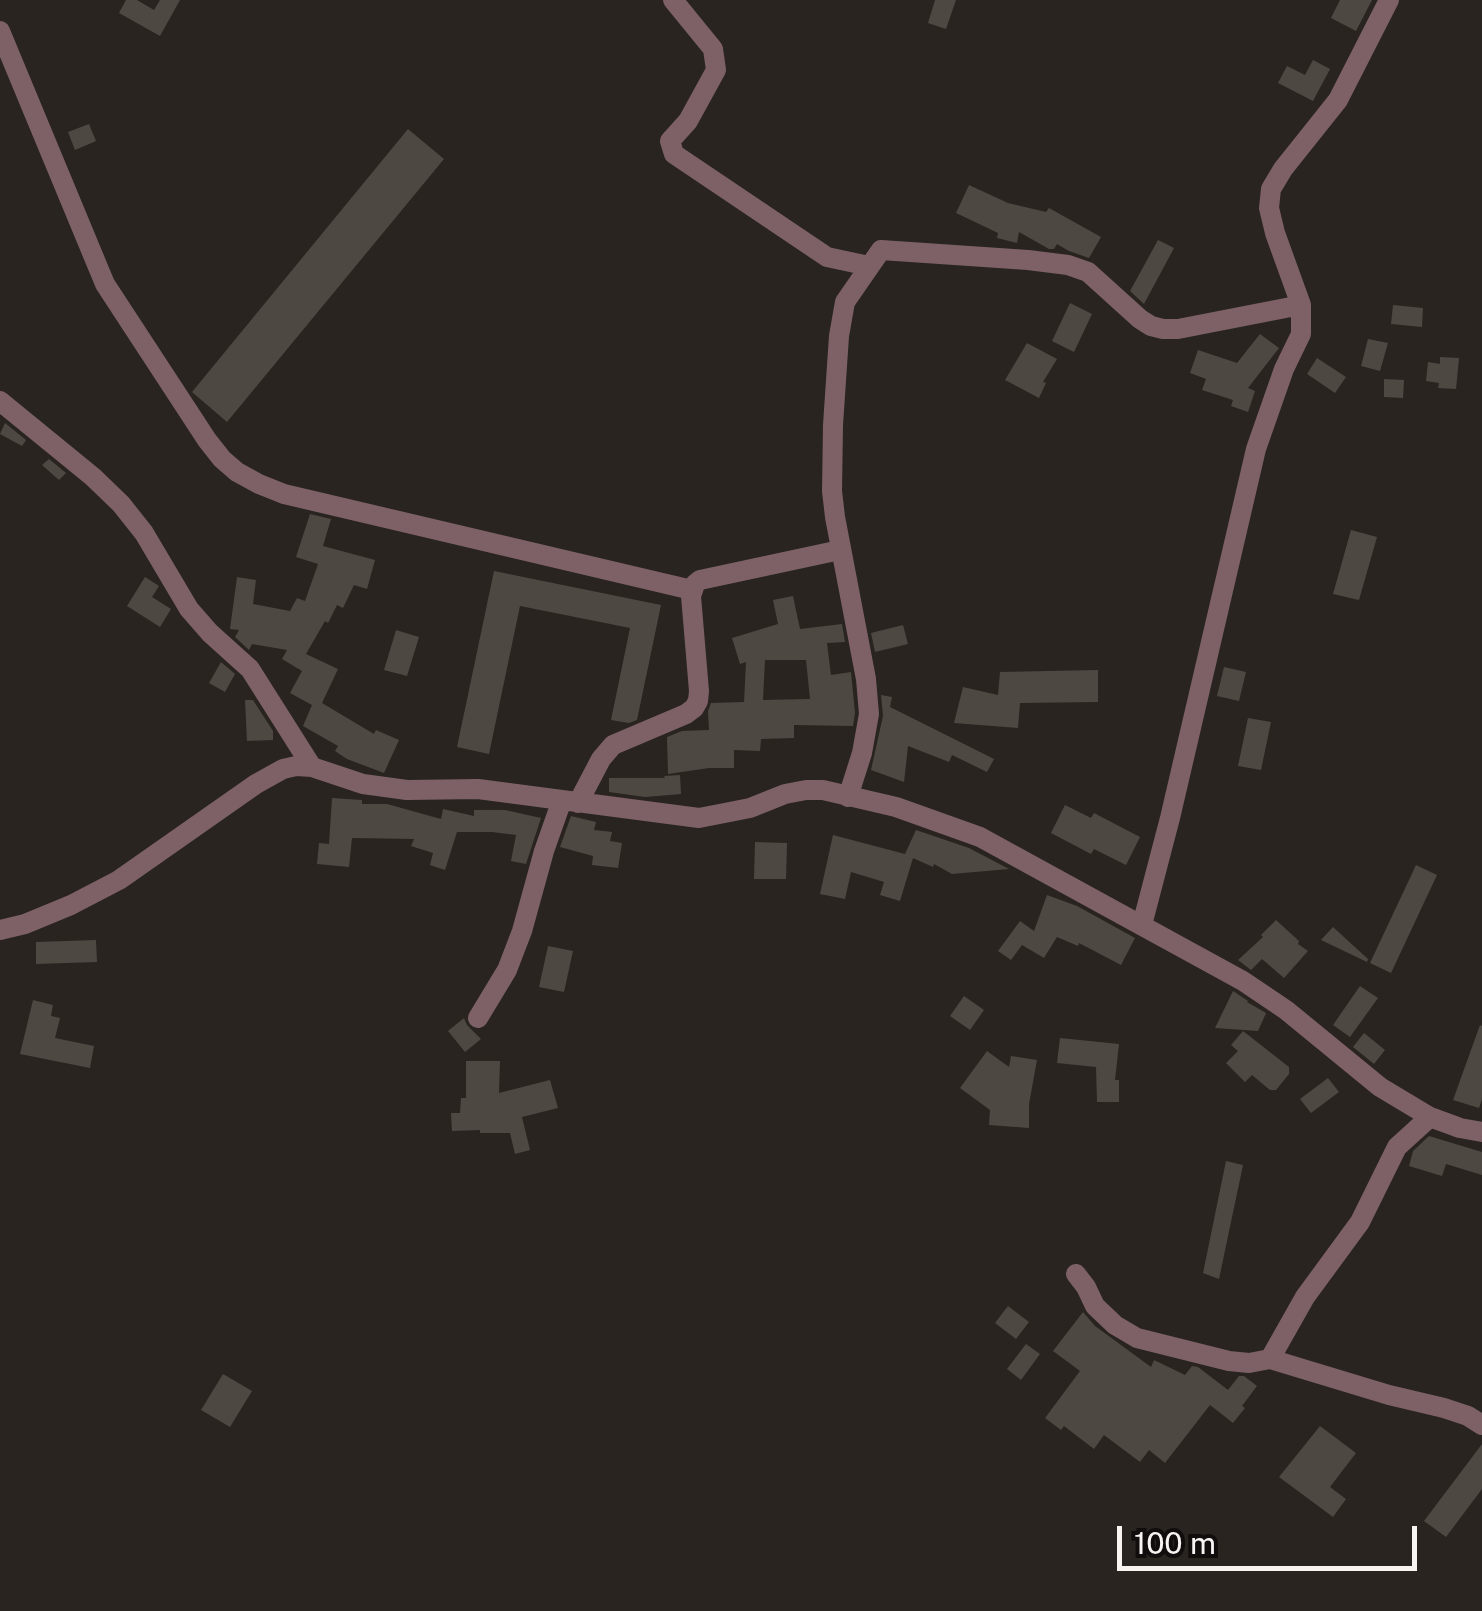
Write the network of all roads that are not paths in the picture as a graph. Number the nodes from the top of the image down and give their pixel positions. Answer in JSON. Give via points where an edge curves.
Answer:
{"nodes":[{"id":1,"x":673,"y":0,"type":"edge"},
{"id":2,"x":1389,"y":0,"type":"edge"},
{"id":3,"x":0,"y":31,"type":"edge"},
{"id":4,"x":870,"y":266,"type":"junction"},
{"id":5,"x":1302,"y":305,"type":"junction"},
{"id":6,"x":0,"y":402,"type":"edge"},
{"id":7,"x":840,"y":550,"type":"junction"},
{"id":8,"x":692,"y":590,"type":"junction"},
{"id":9,"x":312,"y":767,"type":"junction"},
{"id":10,"x":848,"y":797,"type":"junction"},
{"id":11,"x":570,"y":802,"type":"junction"},
{"id":12,"x":1142,"y":924,"type":"junction"},
{"id":13,"x":0,"y":930,"type":"edge"},
{"id":14,"x":478,"y":1018,"type":"dead end"},
{"id":15,"x":1430,"y":1118,"type":"junction"},
{"id":16,"x":1482,"y":1132,"type":"edge"},
{"id":17,"x":1076,"y":1274,"type":"dead end"},
{"id":18,"x":1270,"y":1359,"type":"junction"},
{"id":19,"x":1482,"y":1425,"type":"edge"}],
"edges":[{"from":1,"to":4,"type":"street","via":[[714,49],[716,70],[670,142],[674,154],[827,257]]},
{"from":2,"to":5,"type":"street","via":[[1338,100],[1271,189],[1274,233]]},
{"from":3,"to":8,"type":"street","via":[[105,284],[208,440],[238,472],[284,494]]},
{"from":4,"to":5,"type":"street","via":[[881,250],[1068,266],[1088,272],[1140,319],[1163,329]]},
{"from":4,"to":7,"type":"street","via":[[846,302],[840,336],[832,490]]},
{"from":5,"to":12,"type":"street","via":[[1301,334],[1256,448]]},
{"from":6,"to":9,"type":"street","via":[[121,504],[189,609],[250,670]]},
{"from":7,"to":8,"type":"street","via":[[700,580]]},
{"from":7,"to":10,"type":"street","via":[[869,714]]},
{"from":8,"to":11,"type":"street","via":[[699,691],[694,708],[613,745]]},
{"from":9,"to":11,"type":"street","via":[[407,790],[478,789]]},
{"from":9,"to":13,"type":"street","via":[[296,766],[256,784],[72,905]]},
{"from":10,"to":11,"type":"street","via":[[806,790],[699,818]]},
{"from":10,"to":12,"type":"street","via":[[980,837]]},
{"from":11,"to":14,"type":"street","via":[[544,851],[506,970]]},
{"from":12,"to":15,"type":"street","via":[[1243,980]]},
{"from":15,"to":16,"type":"street"},
{"from":15,"to":18,"type":"street","via":[[1397,1147],[1360,1222]]},
{"from":17,"to":18,"type":"street","via":[[1095,1306],[1137,1338],[1229,1361]]},
{"from":18,"to":19,"type":"street"}]}
